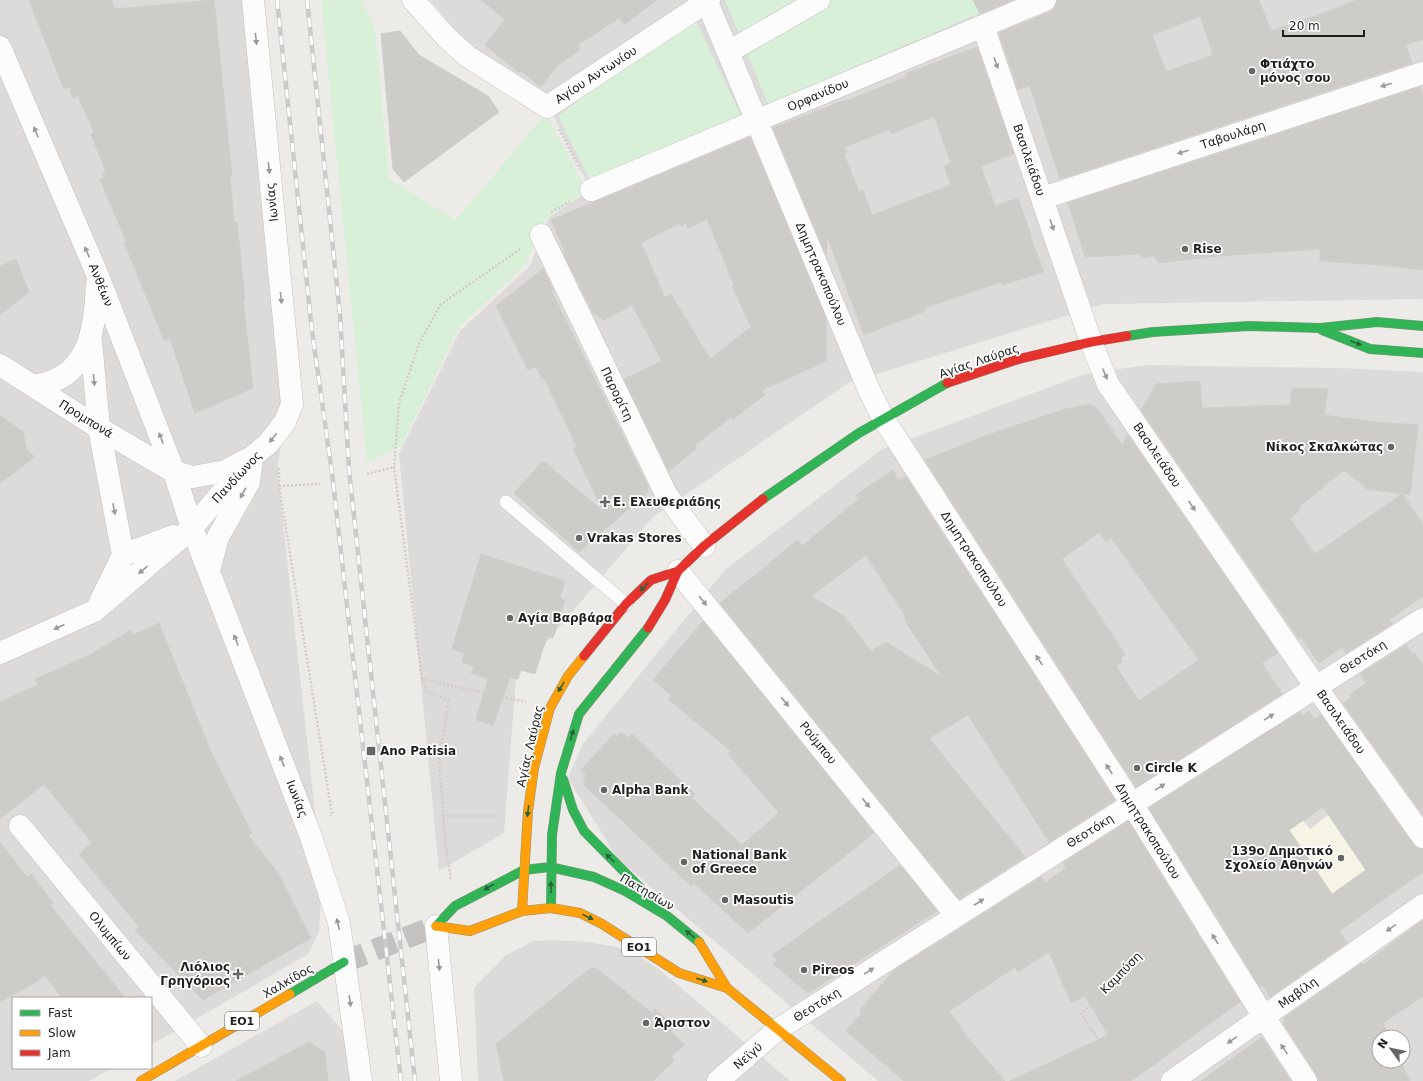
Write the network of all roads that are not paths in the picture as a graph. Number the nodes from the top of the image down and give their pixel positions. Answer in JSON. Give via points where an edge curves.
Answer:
{"nodes":[{"id":1,"x":252,"y":0,"type":"edge"},
{"id":2,"x":413,"y":0,"type":"edge"},
{"id":3,"x":819,"y":0,"type":"edge"},
{"id":4,"x":1045,"y":0,"type":"edge"},
{"id":5,"x":708,"y":1,"type":"edge"},
{"id":6,"x":983,"y":26,"type":"junction"},
{"id":7,"x":0,"y":47,"type":"edge"},
{"id":8,"x":728,"y":52,"type":"junction"},
{"id":9,"x":1423,"y":73,"type":"edge"},
{"id":10,"x":756,"y":122,"type":"junction"},
{"id":11,"x":591,"y":190,"type":"road end"},
{"id":12,"x":1043,"y":198,"type":"junction"},
{"id":13,"x":541,"y":235,"type":"road end"},
{"id":14,"x":98,"y":276,"type":"junction"},
{"id":15,"x":1423,"y":326,"type":"edge"},
{"id":16,"x":1320,"y":328,"type":"junction"},
{"id":17,"x":90,"y":342,"type":"junction"},
{"id":18,"x":1091,"y":342,"type":"junction"},
{"id":19,"x":1423,"y":353,"type":"edge"},
{"id":20,"x":3,"y":371,"type":"edge"},
{"id":21,"x":33,"y":386,"type":"junction"},
{"id":22,"x":292,"y":404,"type":"joint"},
{"id":23,"x":883,"y":418,"type":"junction"},
{"id":24,"x":99,"y":428,"type":"junction"},
{"id":25,"x":253,"y":456,"type":"junction"},
{"id":26,"x":174,"y":472,"type":"junction"},
{"id":27,"x":506,"y":502,"type":"dead end"},
{"id":28,"x":192,"y":528,"type":"junction"},
{"id":29,"x":704,"y":546,"type":"junction"},
{"id":30,"x":123,"y":555,"type":"junction"},
{"id":31,"x":209,"y":570,"type":"junction"},
{"id":32,"x":678,"y":570,"type":"junction"},
{"id":33,"x":626,"y":604,"type":"junction"},
{"id":34,"x":94,"y":611,"type":"junction"},
{"id":35,"x":1423,"y":619,"type":"edge"},
{"id":36,"x":0,"y":653,"type":"edge"},
{"id":37,"x":1316,"y":687,"type":"junction"},
{"id":38,"x":561,"y":773,"type":"junction"},
{"id":39,"x":1132,"y":804,"type":"junction"},
{"id":40,"x":20,"y":826,"type":"dead end"},
{"id":41,"x":1423,"y":837,"type":"edge"},
{"id":42,"x":550,"y":867,"type":"junction"},
{"id":43,"x":524,"y":870,"type":"junction"},
{"id":44,"x":1423,"y":906,"type":"edge"},
{"id":45,"x":551,"y":908,"type":"junction"},
{"id":46,"x":522,"y":911,"type":"junction"},
{"id":47,"x":667,"y":916,"type":"junction"},
{"id":48,"x":957,"y":916,"type":"junction"},
{"id":49,"x":436,"y":926,"type":"junction"},
{"id":50,"x":344,"y":962,"type":"junction"},
{"id":51,"x":727,"y":988,"type":"junction"},
{"id":52,"x":1264,"y":1017,"type":"junction"},
{"id":53,"x":777,"y":1030,"type":"junction"},
{"id":54,"x":201,"y":1046,"type":"junction"},
{"id":55,"x":141,"y":1081,"type":"edge"},
{"id":56,"x":361,"y":1081,"type":"edge"},
{"id":57,"x":451,"y":1081,"type":"edge"},
{"id":58,"x":718,"y":1081,"type":"edge"},
{"id":59,"x":841,"y":1081,"type":"edge"},
{"id":60,"x":1172,"y":1081,"type":"edge"},
{"id":61,"x":1306,"y":1081,"type":"edge"}],
"edges":[{"from":1,"to":22,"type":"street","name":"Ιωνίας","one_way":true},
{"from":2,"to":5,"type":"street","name":"Αγίου Αντωνίου","via":[[467,56],[547,107]]},
{"from":3,"to":8,"type":"street"},
{"from":4,"to":6,"type":"street","name":"Ορφανίδου"},
{"from":5,"to":8,"type":"street","name":"Δημητρακοπούλου"},
{"from":6,"to":10,"type":"street","name":"Ορφανίδου"},
{"from":6,"to":12,"type":"street","name":"Βασιλειάδου","one_way":true},
{"from":14,"to":7,"type":"street","name":"Ανθέων","one_way":true},
{"from":8,"to":10,"type":"street","name":"Δημητρακοπούλου"},
{"from":9,"to":12,"type":"street","name":"Ταβουλάρη","one_way":true},
{"from":10,"to":11,"type":"street","name":"Ορφανίδου"},
{"from":10,"to":23,"type":"street","name":"Δημητρακοπούλου"},
{"from":12,"to":18,"type":"street","name":"Βασιλειάδου","one_way":true},
{"from":13,"to":29,"type":"street","name":"Παρορίτη","via":[[666,494]]},
{"from":14,"to":17,"type":"street","via":[[96,311]]},
{"from":26,"to":14,"type":"street","name":"Ανθέων","one_way":true},
{"from":15,"to":16,"type":"street","name":"Αγίας Λαύρας","via":[[1377,322]]},
{"from":16,"to":18,"type":"street","name":"Αγίας Λαύρας","via":[[1249,326],[1153,332]]},
{"from":16,"to":19,"type":"street","name":"Αγίας Λαύρας","one_way":true,"via":[[1370,349]]},
{"from":17,"to":21,"type":"street","via":[[84,356],[60,378],[47,384]]},
{"from":17,"to":24,"type":"street","one_way":true},
{"from":18,"to":23,"type":"street","name":"Αγίας Λαύρας","via":[[1019,359],[948,382]]},
{"from":18,"to":37,"type":"street","name":"Βασιλειάδου","one_way":true,"via":[[1108,384]]},
{"from":20,"to":21,"type":"street","name":"Προμπονά"},
{"from":21,"to":24,"type":"street","name":"Προμπονά"},
{"from":22,"to":25,"type":"street","name":"Πανδίωνος","one_way":true,"via":[[285,422],[268,444]]},
{"from":23,"to":29,"type":"street","name":"Αγίας Λαύρας","via":[[777,488]]},
{"from":39,"to":23,"type":"street","name":"Δημητρακοπούλου","one_way":true},
{"from":24,"to":26,"type":"street","name":"Προμπονά"},
{"from":24,"to":30,"type":"street","one_way":true},
{"from":25,"to":26,"type":"street","name":"Προμπονά","via":[[226,471],[193,477]]},
{"from":25,"to":28,"type":"street","name":"Πανδίωνος"},
{"from":25,"to":31,"type":"street","one_way":true,"via":[[249,482],[218,537]]},
{"from":26,"to":28,"type":"street","name":"Ανθέων"},
{"from":27,"to":33,"type":"lane"},
{"from":28,"to":30,"type":"street","name":"Πανδίωνος"},
{"from":28,"to":31,"type":"street","name":"Ιωνίας"},
{"from":28,"to":34,"type":"street","name":"Πανδίωνος","one_way":true},
{"from":29,"to":32,"type":"street","name":"Αγίας Λαύρας"},
{"from":30,"to":34,"type":"street","via":[[106,594]]},
{"from":50,"to":31,"type":"street","name":"Ιωνίας","one_way":true,"via":[[339,923],[311,837]]},
{"from":32,"to":33,"type":"street","name":"Αγίας Λαύρας","one_way":true,"via":[[651,580]]},
{"from":38,"to":32,"type":"street","name":"Αγίας Λαύρας","one_way":true,"via":[[579,714],[648,628]]},
{"from":32,"to":48,"type":"street","name":"Ρούμπου","one_way":true},
{"from":33,"to":43,"type":"street","name":"Αγίας Λαύρας","one_way":true,"via":[[568,676],[550,708],[534,768],[526,825]]},
{"from":34,"to":36,"type":"street","name":"Πανδίωνος","one_way":true},
{"from":35,"to":37,"type":"street","name":"Θεοτόκη"},
{"from":39,"to":37,"type":"street","name":"Θεοτόκη","one_way":true},
{"from":37,"to":41,"type":"street","name":"Βασιλειάδου"},
{"from":38,"to":42,"type":"street","name":"Αγίας Λαύρας"},
{"from":47,"to":38,"type":"street","one_way":true,"via":[[584,831],[573,810]]},
{"from":48,"to":39,"type":"street","name":"Θεοτόκη","one_way":true},
{"from":52,"to":39,"type":"street","name":"Δημητρακοπούλου","one_way":true},
{"from":40,"to":54,"type":"street","name":"Ολυμπίων"},
{"from":42,"to":43,"type":"street","name":"Πατησίων","number":"ΕΟ1"},
{"from":45,"to":42,"type":"street","name":"Αγίας Λαύρας","one_way":true},
{"from":42,"to":47,"type":"street","name":"Πατησίων","number":"ΕΟ1","via":[[594,877],[625,891]]},
{"from":43,"to":46,"type":"street","name":"Αγίας Λαύρας"},
{"from":43,"to":49,"type":"street","number":"ΕΟ1","one_way":true,"via":[[455,906]]},
{"from":44,"to":52,"type":"street","name":"Μαβίλη","one_way":true},
{"from":45,"to":46,"type":"street","name":"Πατησίων","number":"ΕΟ1"},
{"from":45,"to":51,"type":"street","name":"Πατησίων","number":"ΕΟ1","one_way":true,"via":[[580,913],[679,973]]},
{"from":46,"to":49,"type":"street","number":"ΕΟ1","via":[[470,931]]},
{"from":51,"to":47,"type":"street","name":"Πατησίων","number":"ΕΟ1","one_way":true,"via":[[702,944]]},
{"from":53,"to":48,"type":"street","name":"Θεοτόκη","one_way":true},
{"from":49,"to":57,"type":"street","one_way":true},
{"from":50,"to":54,"type":"street","name":"Χαλκίδος","number":"ΕΟ1"},
{"from":50,"to":56,"type":"street","name":"Ιωνίας","one_way":true},
{"from":51,"to":53,"type":"street","name":"Πατησίων","number":"ΕΟ1"},
{"from":52,"to":60,"type":"street","name":"Μαβίλη","one_way":true},
{"from":61,"to":52,"type":"street","name":"Δημητρακοπούλου","one_way":true},
{"from":53,"to":58,"type":"street","name":"Νεϊγύ"},
{"from":53,"to":59,"type":"street","name":"Πατησίων","number":"ΕΟ1"},
{"from":54,"to":55,"type":"street","name":"Χαλκίδος","number":"ΕΟ1"}]}
